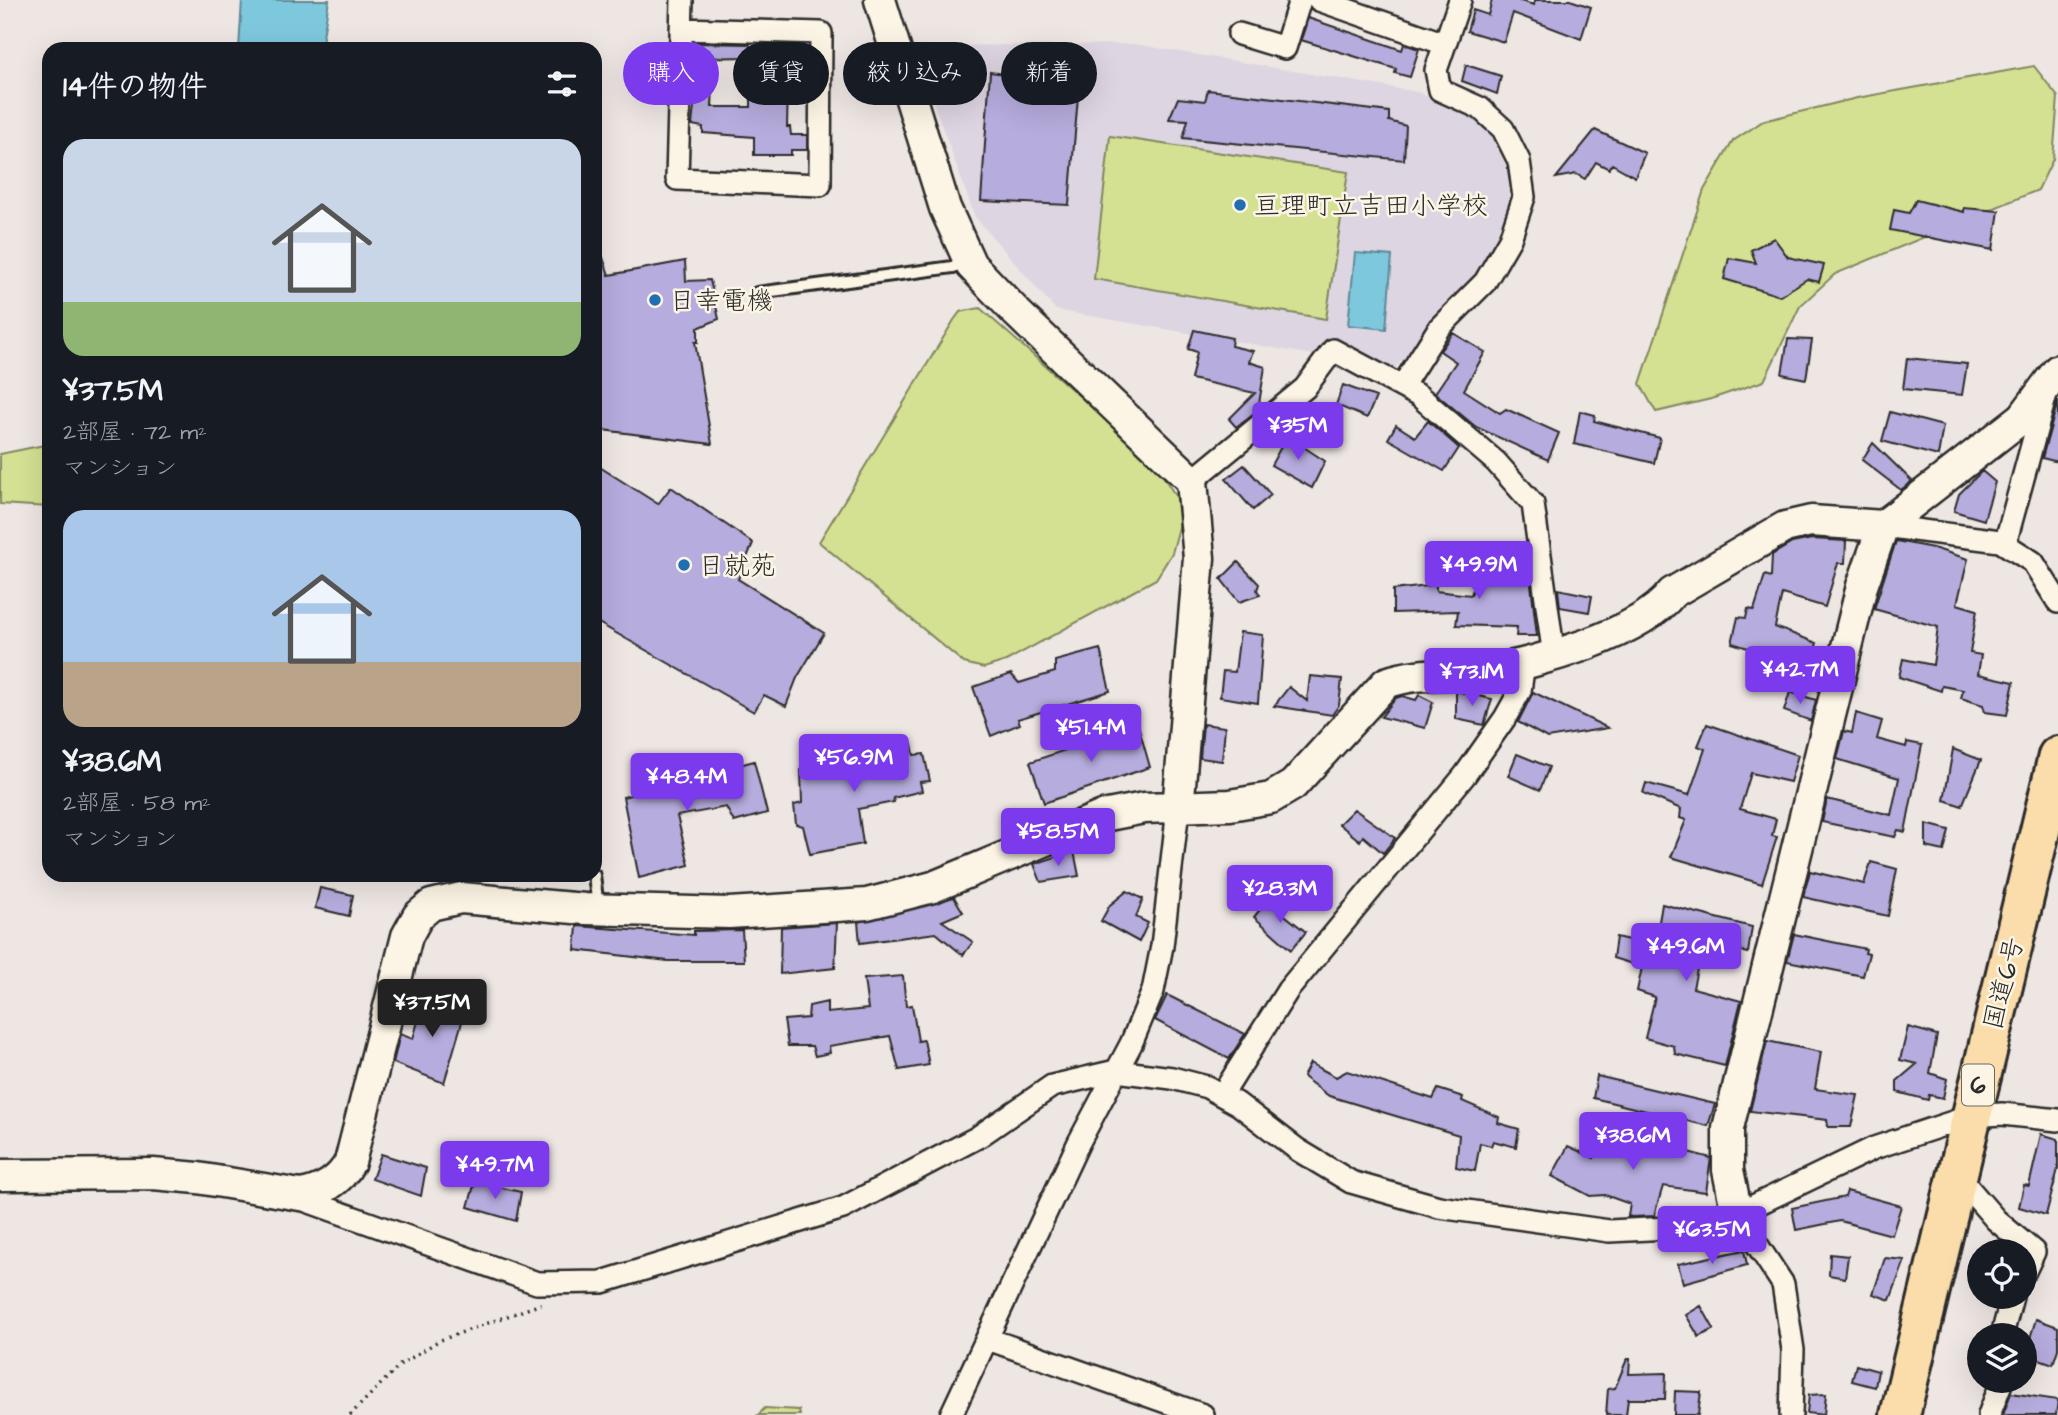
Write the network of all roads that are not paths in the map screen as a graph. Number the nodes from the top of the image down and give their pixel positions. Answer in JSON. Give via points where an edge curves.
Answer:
{"nodes":[{"id":1,"x":682,"y":0,"type":"edge"},
{"id":2,"x":880,"y":0,"type":"edge"},
{"id":3,"x":1300,"y":0,"type":"edge"},
{"id":4,"x":1319,"y":0,"type":"edge"},
{"id":5,"x":1460,"y":0,"type":"edge"},
{"id":6,"x":681,"y":29,"type":"junction"},
{"id":7,"x":1239,"y":34,"type":"dead end"},
{"id":8,"x":1445,"y":44,"type":"junction"},
{"id":9,"x":971,"y":265,"type":"junction"},
{"id":10,"x":757,"y":293,"type":"dead end"},
{"id":11,"x":2053,"y":376,"type":"edge"},
{"id":12,"x":1403,"y":386,"type":"junction"},
{"id":13,"x":1192,"y":481,"type":"junction"},
{"id":14,"x":1883,"y":526,"type":"junction"},
{"id":15,"x":2005,"y":544,"type":"junction"},
{"id":16,"x":2058,"y":602,"type":"edge"},
{"id":17,"x":1555,"y":657,"type":"junction"},
{"id":18,"x":1524,"y":663,"type":"junction"},
{"id":19,"x":2058,"y":756,"type":"edge"},
{"id":20,"x":1178,"y":809,"type":"junction"},
{"id":21,"x":595,"y":882,"type":"edge"},
{"id":22,"x":598,"y":909,"type":"junction"},
{"id":23,"x":1116,"y":1071,"type":"junction"},
{"id":24,"x":1222,"y":1095,"type":"junction"},
{"id":25,"x":1971,"y":1116,"type":"junction"},
{"id":26,"x":2058,"y":1120,"type":"edge"},
{"id":27,"x":0,"y":1175,"type":"edge"},
{"id":28,"x":1957,"y":1175,"type":"junction"},
{"id":29,"x":281,"y":1192,"type":"junction"},
{"id":30,"x":1737,"y":1214,"type":"junction"},
{"id":31,"x":2019,"y":1239,"type":"edge"},
{"id":32,"x":988,"y":1339,"type":"junction"},
{"id":33,"x":1997,"y":1393,"type":"edge"},
{"id":34,"x":951,"y":1415,"type":"edge"},
{"id":35,"x":1202,"y":1415,"type":"edge"},
{"id":36,"x":1791,"y":1415,"type":"edge"},
{"id":37,"x":1900,"y":1415,"type":"edge"},
{"id":38,"x":1989,"y":1415,"type":"edge"}],
"edges":[{"from":1,"to":6,"type":"street"},
{"from":2,"to":9,"type":"street","via":[[945,208]]},
{"from":3,"to":7,"type":"street","via":[[1285,48]]},
{"from":4,"to":8,"type":"street"},
{"from":5,"to":8,"type":"street"},
{"from":6,"to":6,"type":"street","via":[[677,179],[820,185],[821,33]]},
{"from":8,"to":12,"type":"street","via":[[1436,70],[1440,90],[1480,108],[1503,129],[1519,161],[1524,197],[1510,239],[1485,282],[1439,328]]},
{"from":9,"to":10,"type":"lane"},
{"from":9,"to":13,"type":"street"},
{"from":11,"to":14,"type":"street","via":[[2023,417]]},
{"from":11,"to":15,"type":"street"},
{"from":12,"to":13,"type":"street","via":[[1333,350],[1305,388]]},
{"from":12,"to":17,"type":"street","via":[[1496,462],[1533,504]]},
{"from":13,"to":20,"type":"street","via":[[1199,558]]},
{"from":14,"to":15,"type":"street"},
{"from":14,"to":17,"type":"street","via":[[1811,521],[1784,527],[1672,593],[1663,605],[1613,633]]},
{"from":14,"to":30,"type":"street","via":[[1856,612],[1728,1128],[1728,1170]]},
{"from":15,"to":16,"type":"street","via":[[2033,562]]},
{"from":17,"to":18,"type":"street"},
{"from":18,"to":20,"type":"street","via":[[1386,683],[1293,785],[1271,798]]},
{"from":18,"to":24,"type":"street","via":[[1520,691],[1499,727],[1465,775],[1288,990]]},
{"from":19,"to":25,"type":"highway","name":"国道6号","number":"6"},
{"from":20,"to":22,"type":"street","via":[[1144,808],[1103,816],[933,887],[867,904],[729,913]]},
{"from":20,"to":23,"type":"street","via":[[1153,991]]},
{"from":21,"to":22,"type":"lane"},
{"from":22,"to":29,"type":"street","via":[[461,898],[431,905],[418,916],[407,936],[358,1139],[345,1172],[313,1193]]},
{"from":23,"to":24,"type":"street","via":[[1172,1078]]},
{"from":23,"to":29,"type":"street","via":[[1052,1086],[978,1137],[842,1208],[602,1282],[537,1283]]},
{"from":23,"to":32,"type":"street"},
{"from":24,"to":30,"type":"street","via":[[1351,1182],[1439,1207],[1609,1231],[1689,1227]]},
{"from":25,"to":26,"type":"street"},
{"from":25,"to":28,"type":"highway","name":"国道6号","number":"6"},
{"from":25,"to":30,"type":"street","via":[[1874,1148]]},
{"from":27,"to":29,"type":"street","via":[[153,1174]]},
{"from":28,"to":31,"type":"street"},
{"from":28,"to":37,"type":"highway","name":"国道6号","number":"6"},
{"from":30,"to":36,"type":"street","via":[[1783,1284],[1793,1350]]},
{"from":32,"to":34,"type":"street"},
{"from":32,"to":35,"type":"street"},
{"from":33,"to":38,"type":"street"}]}
